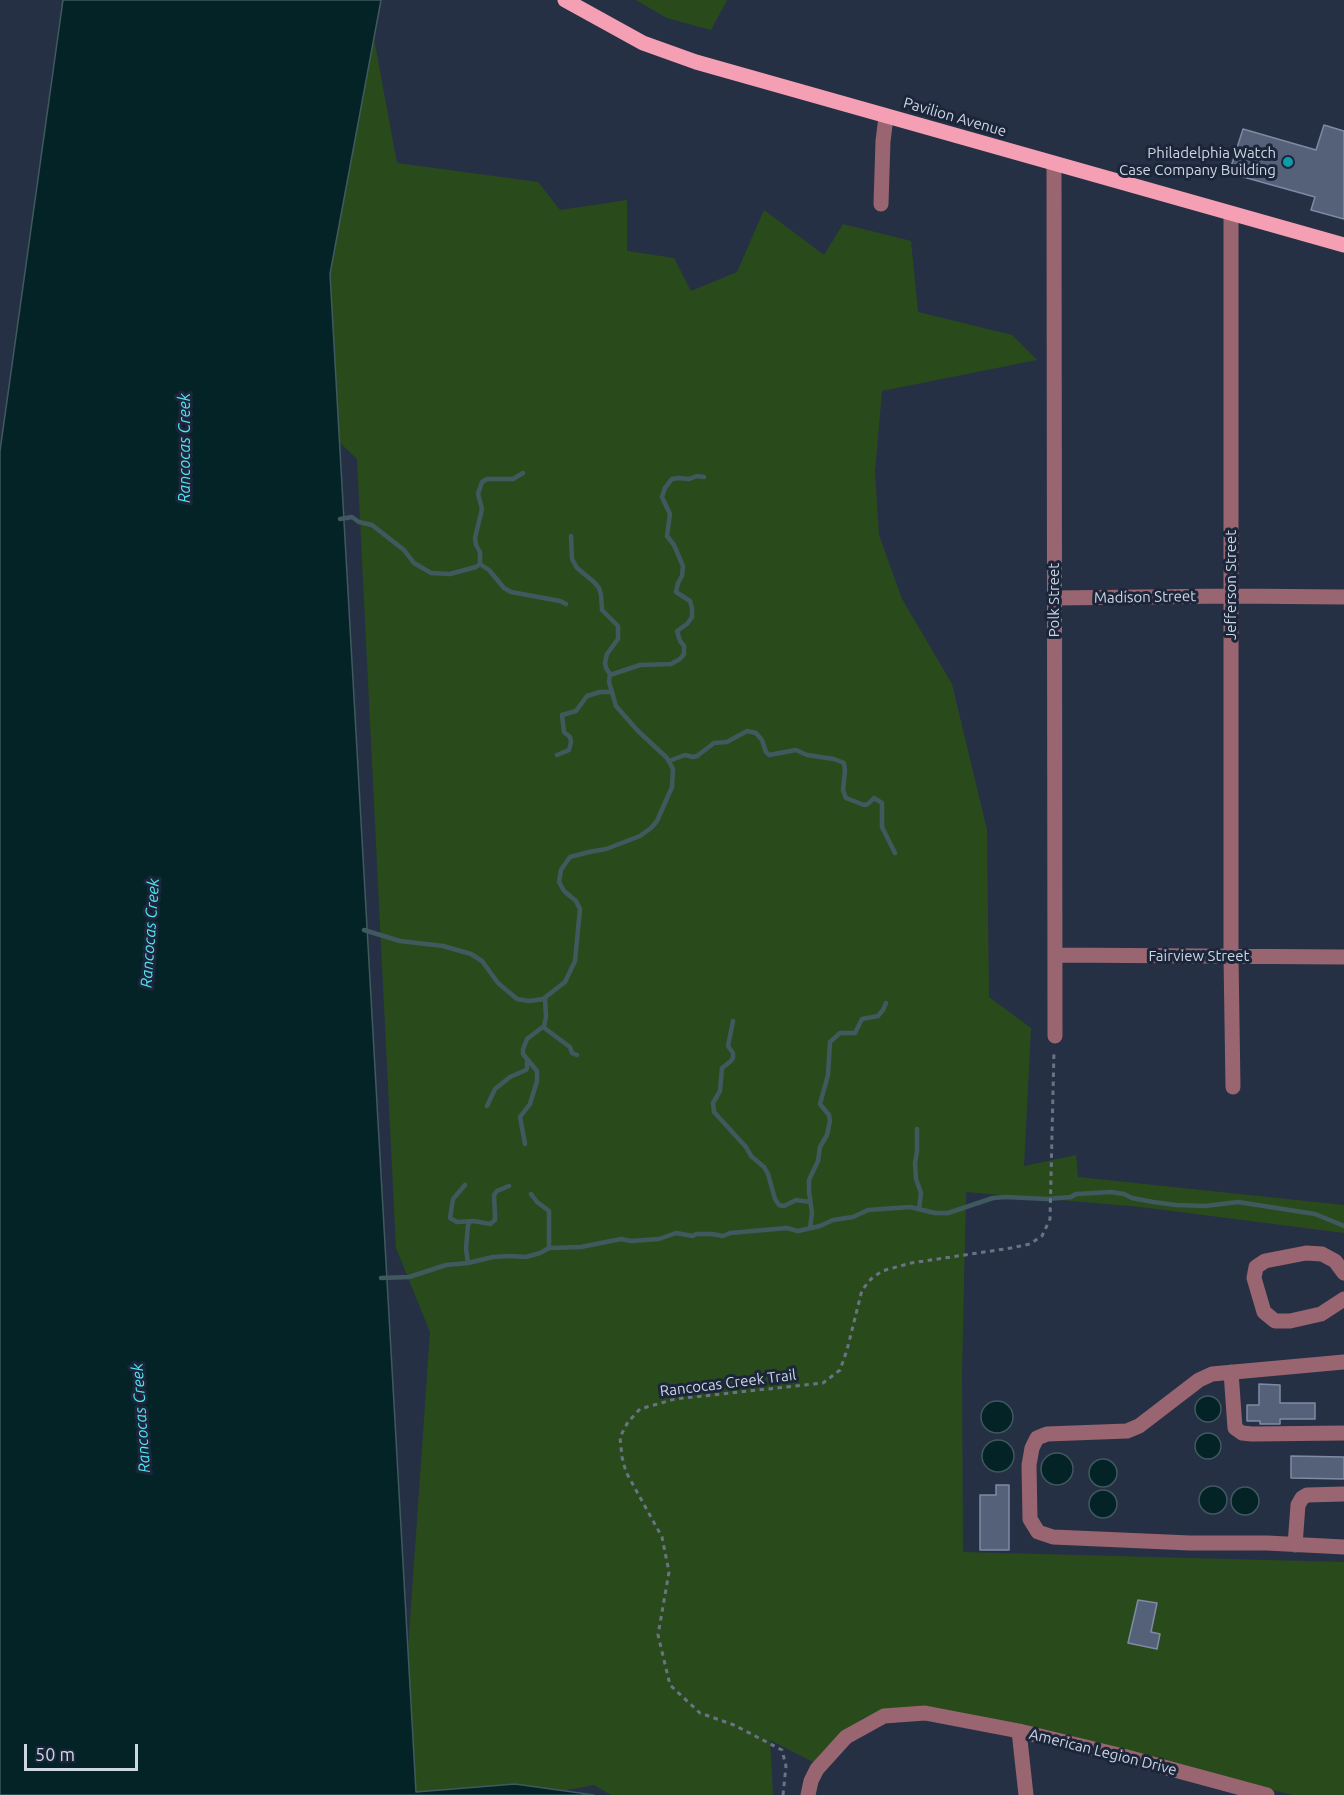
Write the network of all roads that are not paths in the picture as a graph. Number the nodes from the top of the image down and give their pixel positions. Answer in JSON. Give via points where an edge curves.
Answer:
{"nodes":[{"id":1,"x":565,"y":0,"type":"edge"},
{"id":2,"x":886,"y":117,"type":"junction"},
{"id":3,"x":1054,"y":164,"type":"junction"},
{"id":4,"x":882,"y":204,"type":"dead end"},
{"id":5,"x":1231,"y":214,"type":"junction"},
{"id":6,"x":1344,"y":245,"type":"edge"},
{"id":7,"x":1231,"y":596,"type":"junction"},
{"id":8,"x":1344,"y":597,"type":"edge"},
{"id":9,"x":1054,"y":598,"type":"junction"},
{"id":10,"x":1055,"y":955,"type":"junction"},
{"id":11,"x":1231,"y":957,"type":"junction"},
{"id":12,"x":1344,"y":957,"type":"edge"},
{"id":13,"x":1055,"y":1036,"type":"road end"},
{"id":14,"x":1233,"y":1087,"type":"dead end"},
{"id":15,"x":1344,"y":1273,"type":"edge"},
{"id":16,"x":1344,"y":1299,"type":"edge"},
{"id":17,"x":1344,"y":1362,"type":"edge"},
{"id":18,"x":1231,"y":1372,"type":"junction"},
{"id":19,"x":1344,"y":1433,"type":"edge"},
{"id":20,"x":1344,"y":1494,"type":"edge"},
{"id":21,"x":1296,"y":1545,"type":"junction"},
{"id":22,"x":1344,"y":1547,"type":"edge"},
{"id":23,"x":1019,"y":1731,"type":"junction"},
{"id":24,"x":1250,"y":1793,"type":"edge"},
{"id":25,"x":808,"y":1795,"type":"edge"},
{"id":26,"x":1026,"y":1795,"type":"edge"},
{"id":27,"x":1267,"y":1795,"type":"edge"}],
"edges":[{"from":1,"to":2,"type":"main road","name":"Pavilion Avenue","via":[[644,43],[696,62]]},
{"from":2,"to":3,"type":"main road","name":"Pavilion Avenue"},
{"from":2,"to":4,"type":"street"},
{"from":3,"to":5,"type":"main road","name":"Pavilion Avenue"},
{"from":3,"to":9,"type":"street","name":"Polk Street"},
{"from":5,"to":6,"type":"main road","name":"Pavilion Avenue"},
{"from":5,"to":7,"type":"street","name":"Jefferson Street"},
{"from":7,"to":8,"type":"street","name":"Madison Street"},
{"from":7,"to":9,"type":"street","name":"Madison Street"},
{"from":7,"to":11,"type":"street","name":"Jefferson Street"},
{"from":9,"to":10,"type":"street","name":"Polk Street"},
{"from":10,"to":11,"type":"street","name":"Fairview Street"},
{"from":10,"to":13,"type":"street","name":"Polk Street"},
{"from":11,"to":12,"type":"street","name":"Fairview Street"},
{"from":11,"to":14,"type":"street","name":"Jefferson Street"},
{"from":15,"to":16,"type":"street","via":[[1335,1261],[1322,1254],[1306,1253],[1265,1261],[1256,1267],[1254,1278],[1264,1312],[1275,1321],[1321,1314]]},
{"from":17,"to":18,"type":"street"},
{"from":18,"to":19,"type":"street","via":[[1235,1428],[1242,1433]]},
{"from":18,"to":21,"type":"street","via":[[1199,1380],[1127,1431],[1047,1434],[1037,1438],[1029,1465],[1030,1519],[1038,1532],[1053,1537]]},
{"from":20,"to":21,"type":"street","via":[[1302,1498],[1298,1505]]},
{"from":21,"to":22,"type":"street"},
{"from":23,"to":24,"type":"street","name":"American Legion Drive"},
{"from":23,"to":25,"type":"street","name":"American Legion Drive","via":[[937,1714],[884,1716],[846,1737],[817,1769]]},
{"from":23,"to":26,"type":"street"},
{"from":24,"to":27,"type":"street","name":"American Legion Drive"}]}
